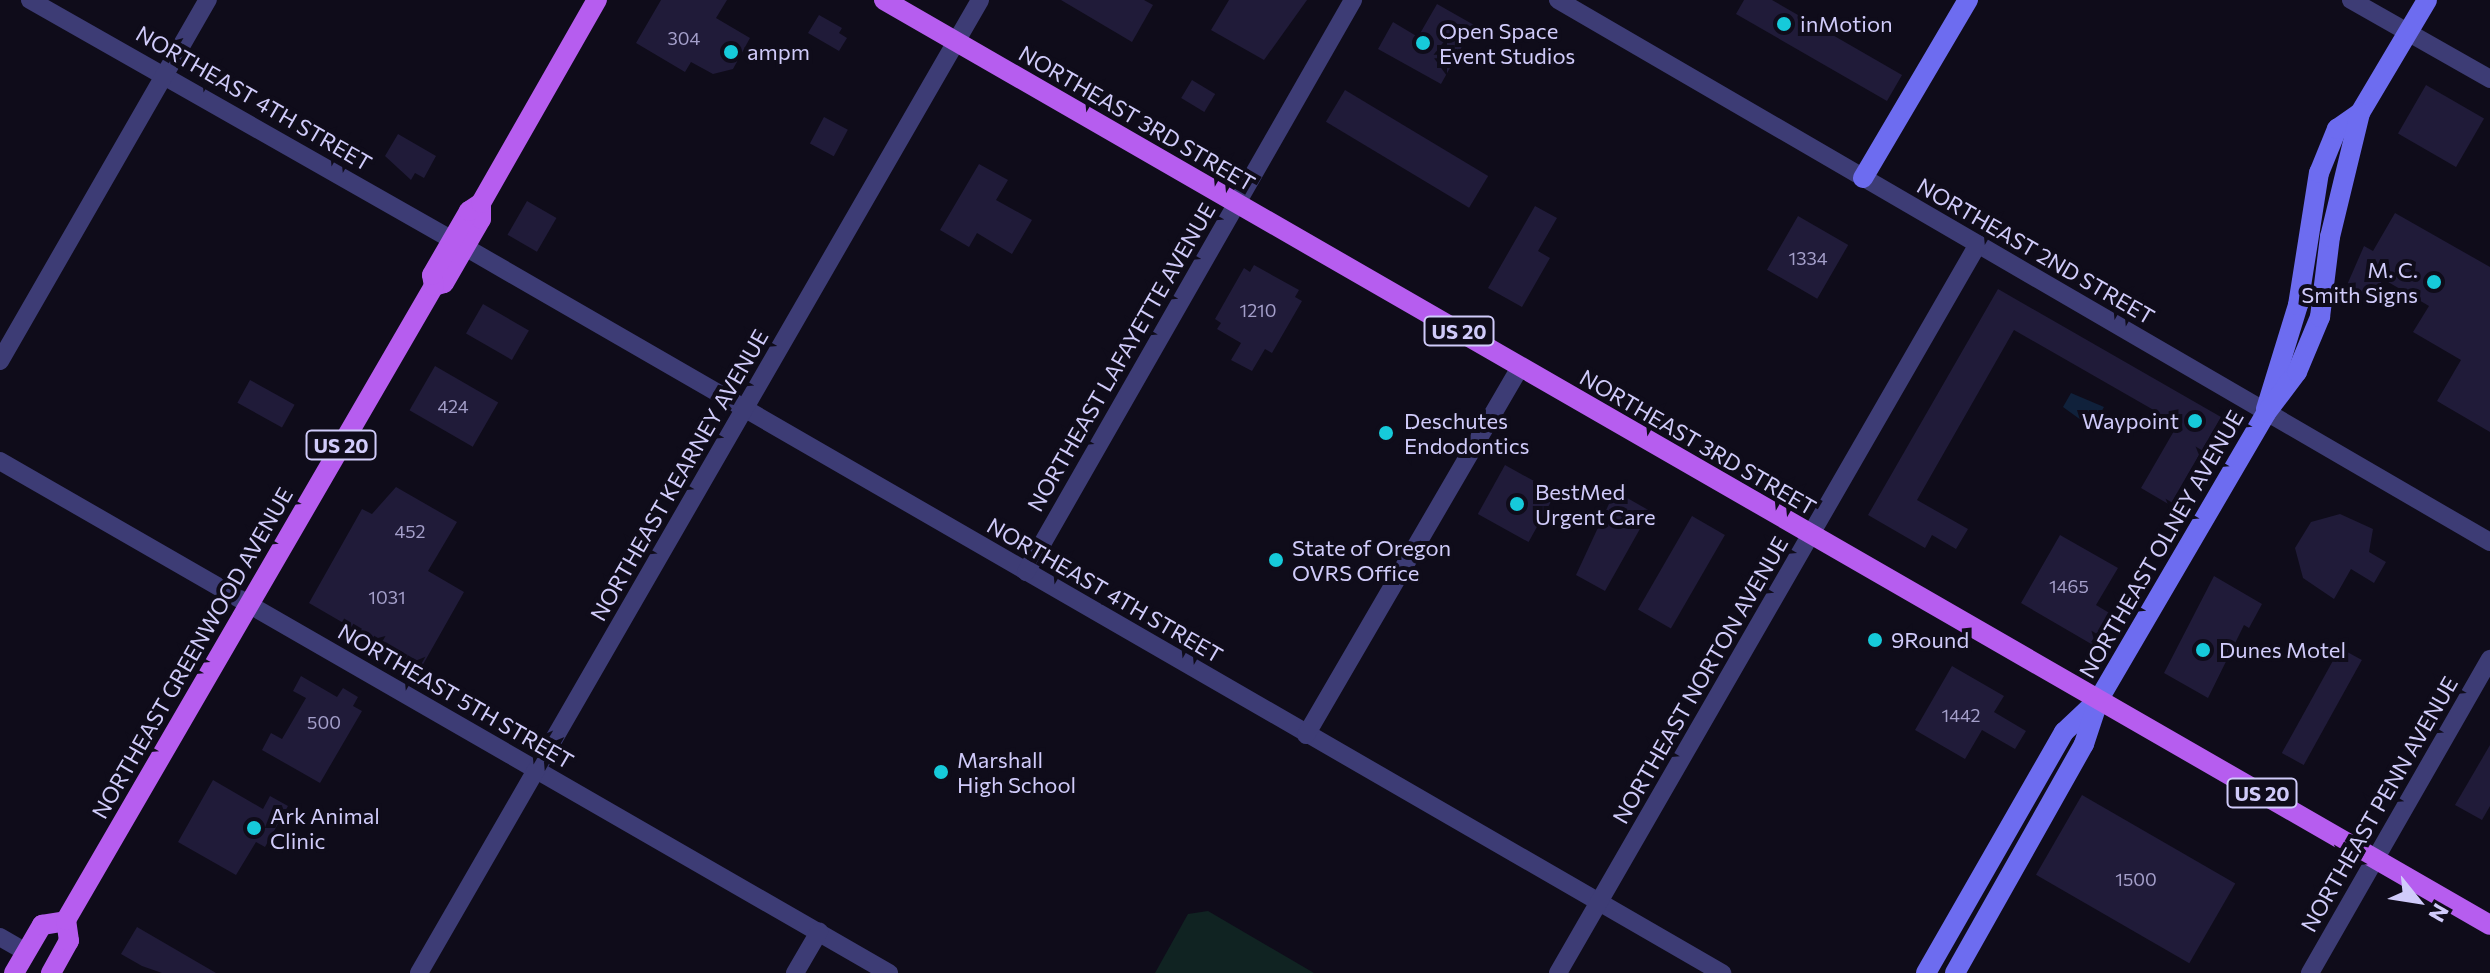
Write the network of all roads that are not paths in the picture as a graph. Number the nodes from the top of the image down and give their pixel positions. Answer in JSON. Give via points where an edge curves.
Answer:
{"nodes":[{"id":1,"x":30,"y":0,"type":"edge"},
{"id":2,"x":208,"y":0,"type":"edge"},
{"id":3,"x":597,"y":0,"type":"edge"},
{"id":4,"x":884,"y":0,"type":"edge"},
{"id":5,"x":980,"y":0,"type":"edge"},
{"id":6,"x":1353,"y":0,"type":"edge"},
{"id":7,"x":1558,"y":0,"type":"edge"},
{"id":8,"x":1968,"y":0,"type":"edge"},
{"id":9,"x":2351,"y":0,"type":"edge"},
{"id":10,"x":2427,"y":0,"type":"edge"},
{"id":11,"x":2408,"y":33,"type":"junction"},
{"id":12,"x":956,"y":41,"type":"junction"},
{"id":13,"x":165,"y":74,"type":"junction"},
{"id":14,"x":2490,"y":79,"type":"edge"},
{"id":15,"x":1863,"y":178,"type":"junction"},
{"id":16,"x":1237,"y":203,"type":"junction"},
{"id":17,"x":459,"y":244,"type":"junction"},
{"id":18,"x":1978,"y":244,"type":"junction"},
{"id":19,"x":0,"y":361,"type":"edge"},
{"id":20,"x":1520,"y":367,"type":"junction"},
{"id":21,"x":746,"y":407,"type":"junction"},
{"id":22,"x":2266,"y":413,"type":"junction"},
{"id":23,"x":0,"y":461,"type":"edge"},
{"id":24,"x":1811,"y":535,"type":"junction"},
{"id":25,"x":2490,"y":542,"type":"edge"},
{"id":26,"x":1026,"y":572,"type":"junction"},
{"id":27,"x":248,"y":604,"type":"junction"},
{"id":28,"x":2490,"y":659,"type":"edge"},
{"id":29,"x":2099,"y":699,"type":"junction"},
{"id":30,"x":1306,"y":735,"type":"junction"},
{"id":31,"x":536,"y":769,"type":"junction"},
{"id":32,"x":2376,"y":858,"type":"junction"},
{"id":33,"x":1599,"y":902,"type":"junction"},
{"id":34,"x":66,"y":921,"type":"junction"},
{"id":35,"x":2490,"y":925,"type":"edge"},
{"id":36,"x":819,"y":932,"type":"junction"},
{"id":37,"x":0,"y":937,"type":"edge"},
{"id":38,"x":26,"y":952,"type":"junction"},
{"id":39,"x":55,"y":971,"type":"edge"},
{"id":40,"x":14,"y":973,"type":"edge"},
{"id":41,"x":419,"y":973,"type":"edge"},
{"id":42,"x":795,"y":973,"type":"edge"},
{"id":43,"x":889,"y":973,"type":"edge"},
{"id":44,"x":1558,"y":973,"type":"edge"},
{"id":45,"x":1722,"y":973,"type":"edge"},
{"id":46,"x":1926,"y":973,"type":"edge"},
{"id":47,"x":1955,"y":973,"type":"edge"},
{"id":48,"x":2310,"y":973,"type":"edge"}],
"edges":[{"from":1,"to":13,"type":"street","name":"NORTHEAST 4TH STREET"},
{"from":2,"to":13,"type":"street"},
{"from":3,"to":17,"type":"main road","name":"NORTHEAST GREENWOOD AVENUE","number":"US 20"},
{"from":4,"to":12,"type":"main road","name":"NORTHEAST 3RD STREET","number":"US 20"},
{"from":5,"to":12,"type":"street","name":"NORTHEAST KEARNEY AVENUE"},
{"from":6,"to":16,"type":"street","name":"NORTHEAST LAFAYETTE AVENUE"},
{"from":7,"to":15,"type":"street","name":"NORTHEAST 2ND STREET"},
{"from":8,"to":15,"type":"main road"},
{"from":9,"to":11,"type":"street"},
{"from":10,"to":11,"type":"main road","name":"NORTHEAST OLNEY AVENUE"},
{"from":11,"to":14,"type":"street"},
{"from":11,"to":22,"type":"main road","name":"NORTHEAST OLNEY AVENUE","via":[[2360,113],[2337,129],[2319,173],[2298,305]]},
{"from":12,"to":16,"type":"main road","name":"NORTHEAST 3RD STREET","number":"US 20"},
{"from":12,"to":21,"type":"street","name":"NORTHEAST KEARNEY AVENUE"},
{"from":13,"to":17,"type":"street","name":"NORTHEAST 4TH STREET"},
{"from":13,"to":19,"type":"street"},
{"from":15,"to":18,"type":"street","name":"NORTHEAST 2ND STREET"},
{"from":16,"to":20,"type":"main road","name":"NORTHEAST 3RD STREET","number":"US 20"},
{"from":16,"to":26,"type":"street","name":"NORTHEAST LAFAYETTE AVENUE"},
{"from":17,"to":21,"type":"street","name":"NORTHEAST 4TH STREET"},
{"from":17,"to":27,"type":"main road","name":"NORTHEAST GREENWOOD AVENUE","number":"US 20","via":[[444,283],[434,286]]},
{"from":18,"to":22,"type":"street","name":"NORTHEAST 2ND STREET"},
{"from":18,"to":24,"type":"street","name":"NORTHEAST NORTON AVENUE"},
{"from":20,"to":24,"type":"main road","name":"NORTHEAST 3RD STREET","number":"US 20"},
{"from":20,"to":30,"type":"street"},
{"from":21,"to":26,"type":"street","name":"NORTHEAST 4TH STREET"},
{"from":21,"to":31,"type":"street","name":"NORTHEAST KEARNEY AVENUE"},
{"from":22,"to":25,"type":"street","name":"NORTHEAST 2ND STREET"},
{"from":22,"to":29,"type":"main road","name":"NORTHEAST OLNEY AVENUE"},
{"from":23,"to":27,"type":"street","name":"NORTHEAST 5TH STREET"},
{"from":24,"to":29,"type":"main road","name":"NORTHEAST 3RD STREET","number":"US 20"},
{"from":24,"to":33,"type":"street","name":"NORTHEAST NORTON AVENUE"},
{"from":26,"to":30,"type":"street","name":"NORTHEAST 4TH STREET"},
{"from":27,"to":31,"type":"street","name":"NORTHEAST 5TH STREET"},
{"from":27,"to":34,"type":"main road","name":"NORTHEAST GREENWOOD AVENUE","number":"US 20"},
{"from":28,"to":32,"type":"street","name":"NORTHEAST PENN AVENUE"},
{"from":29,"to":32,"type":"main road","name":"NORTHEAST 3RD STREET","number":"US 20"},
{"from":29,"to":46,"type":"main road","name":"NORTHEAST OLNEY AVENUE","via":[[2064,732]]},
{"from":29,"to":47,"type":"main road","name":"NORTHEAST OLNEY AVENUE","via":[[2084,744]]},
{"from":30,"to":33,"type":"street","name":"NORTHEAST 4TH STREET"},
{"from":31,"to":36,"type":"street","name":"NORTHEAST 5TH STREET"},
{"from":31,"to":41,"type":"street","name":"NORTHEAST KEARNEY AVENUE"},
{"from":32,"to":35,"type":"main road","name":"NORTHEAST 3RD STREET","number":"US 20"},
{"from":32,"to":48,"type":"street","name":"NORTHEAST PENN AVENUE"},
{"from":33,"to":44,"type":"street","name":"NORTHEAST NORTON AVENUE"},
{"from":33,"to":45,"type":"street","name":"NORTHEAST 4TH STREET"},
{"from":34,"to":38,"type":"main road","via":[[42,925]]},
{"from":34,"to":39,"type":"main road","name":"NORTHEAST GREENWOOD AVENUE","number":"US 20","via":[[69,941]]},
{"from":36,"to":42,"type":"street"},
{"from":36,"to":43,"type":"street","name":"NORTHEAST 5TH STREET"},
{"from":37,"to":38,"type":"street"},
{"from":38,"to":40,"type":"main road"}]}
